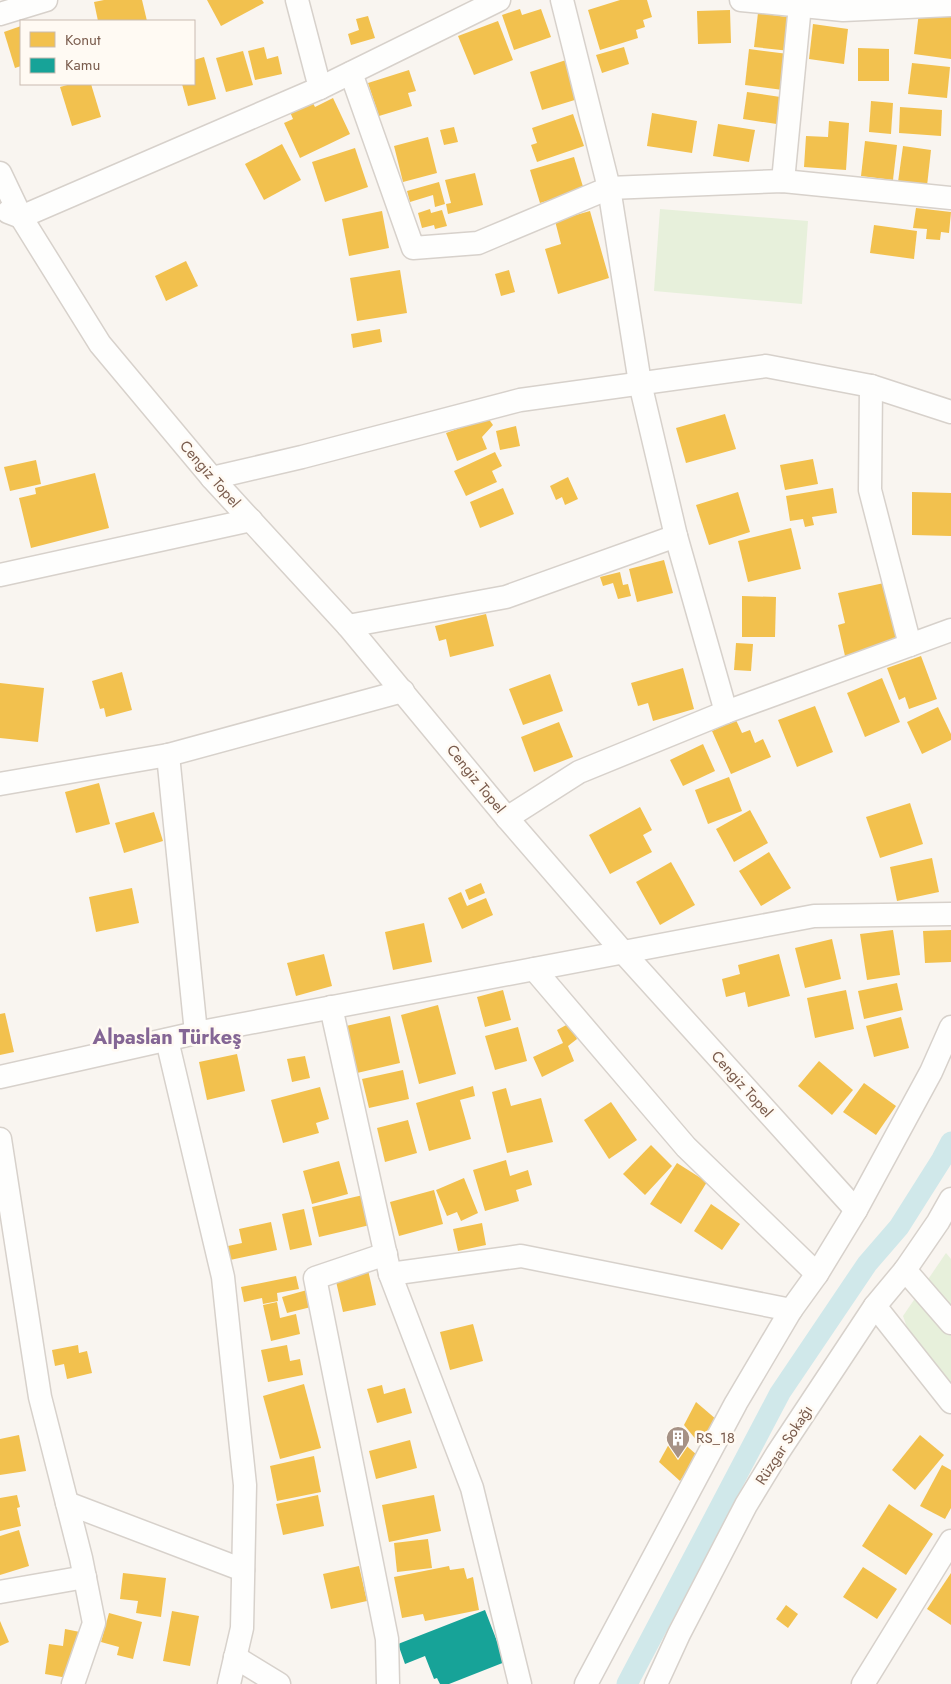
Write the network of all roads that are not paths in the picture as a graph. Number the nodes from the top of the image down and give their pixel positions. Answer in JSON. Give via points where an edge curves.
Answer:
{"nodes":[{"id":1,"x":46,"y":0,"type":"edge"},
{"id":2,"x":297,"y":0,"type":"edge"},
{"id":3,"x":499,"y":0,"type":"edge"},
{"id":4,"x":562,"y":0,"type":"edge"},
{"id":5,"x":741,"y":0,"type":"edge"},
{"id":6,"x":843,"y":5,"type":"edge"},
{"id":7,"x":951,"y":5,"type":"edge"},
{"id":8,"x":800,"y":6,"type":"junction"},
{"id":9,"x":0,"y":14,"type":"edge"},
{"id":10,"x":351,"y":73,"type":"junction"},
{"id":11,"x":320,"y":88,"type":"junction"},
{"id":12,"x":0,"y":173,"type":"edge"},
{"id":13,"x":783,"y":180,"type":"junction"},
{"id":14,"x":609,"y":188,"type":"junction"},
{"id":15,"x":951,"y":198,"type":"edge"},
{"id":16,"x":0,"y":208,"type":"edge"},
{"id":17,"x":21,"y":217,"type":"junction"},
{"id":18,"x":640,"y":383,"type":"junction"},
{"id":19,"x":871,"y":386,"type":"junction"},
{"id":20,"x":951,"y":412,"type":"edge"},
{"id":21,"x":212,"y":478,"type":"junction"},
{"id":22,"x":250,"y":520,"type":"junction"},
{"id":23,"x":676,"y":536,"type":"junction"},
{"id":24,"x":0,"y":576,"type":"edge"},
{"id":25,"x":348,"y":626,"type":"junction"},
{"id":26,"x":951,"y":630,"type":"edge"},
{"id":27,"x":910,"y":645,"type":"junction"},
{"id":28,"x":403,"y":691,"type":"junction"},
{"id":29,"x":726,"y":712,"type":"junction"},
{"id":30,"x":168,"y":755,"type":"junction"},
{"id":31,"x":0,"y":784,"type":"edge"},
{"id":32,"x":507,"y":818,"type":"junction"},
{"id":33,"x":951,"y":914,"type":"edge"},
{"id":34,"x":623,"y":952,"type":"junction"},
{"id":35,"x":534,"y":969,"type":"junction"},
{"id":36,"x":332,"y":1007,"type":"junction"},
{"id":37,"x":951,"y":1027,"type":"edge"},
{"id":38,"x":196,"y":1033,"type":"junction"},
{"id":39,"x":167,"y":1040,"type":"junction"},
{"id":40,"x":0,"y":1077,"type":"edge"},
{"id":41,"x":0,"y":1139,"type":"edge"},
{"id":42,"x":951,"y":1199,"type":"edge"},
{"id":43,"x":856,"y":1210,"type":"junction"},
{"id":44,"x":944,"y":1228,"type":"edge"},
{"id":45,"x":388,"y":1264,"type":"junction"},
{"id":46,"x":905,"y":1270,"type":"junction"},
{"id":47,"x":817,"y":1274,"type":"junction"},
{"id":48,"x":875,"y":1306,"type":"junction"},
{"id":49,"x":791,"y":1310,"type":"junction"},
{"id":50,"x":951,"y":1323,"type":"edge"},
{"id":51,"x":951,"y":1402,"type":"edge"},
{"id":52,"x":67,"y":1503,"type":"junction"},
{"id":53,"x":951,"y":1541,"type":"edge"},
{"id":54,"x":243,"y":1570,"type":"junction"},
{"id":55,"x":85,"y":1577,"type":"junction"},
{"id":56,"x":0,"y":1592,"type":"edge"},
{"id":57,"x":235,"y":1657,"type":"junction"},
{"id":58,"x":73,"y":1684,"type":"edge"},
{"id":59,"x":229,"y":1684,"type":"edge"},
{"id":60,"x":279,"y":1684,"type":"edge"},
{"id":61,"x":388,"y":1684,"type":"edge"},
{"id":62,"x":520,"y":1684,"type":"edge"},
{"id":63,"x":586,"y":1684,"type":"edge"},
{"id":64,"x":656,"y":1684,"type":"edge"},
{"id":65,"x":863,"y":1684,"type":"edge"}],
"edges":[{"from":1,"to":9,"type":"street"},
{"from":2,"to":11,"type":"street"},
{"from":3,"to":10,"type":"street"},
{"from":4,"to":14,"type":"street"},
{"from":5,"to":8,"type":"street"},
{"from":6,"to":7,"type":"street"},
{"from":6,"to":8,"type":"street"},
{"from":8,"to":13,"type":"street"},
{"from":10,"to":11,"type":"street"},
{"from":10,"to":14,"type":"street","via":[[413,248],[478,243]]},
{"from":11,"to":17,"type":"street"},
{"from":12,"to":17,"type":"street","name":"Cengiz Topel"},
{"from":13,"to":14,"type":"street"},
{"from":13,"to":15,"type":"street"},
{"from":14,"to":18,"type":"street"},
{"from":16,"to":17,"type":"street"},
{"from":17,"to":21,"type":"street","name":"Cengiz Topel","via":[[100,344]]},
{"from":18,"to":19,"type":"street","via":[[766,366]]},
{"from":18,"to":21,"type":"street","via":[[520,400]]},
{"from":18,"to":23,"type":"street"},
{"from":19,"to":20,"type":"street"},
{"from":19,"to":27,"type":"street","via":[[870,490]]},
{"from":21,"to":22,"type":"street","name":"Cengiz Topel"},
{"from":22,"to":24,"type":"street"},
{"from":22,"to":25,"type":"street","name":"Cengiz Topel"},
{"from":23,"to":25,"type":"street","via":[[506,597]]},
{"from":23,"to":29,"type":"street"},
{"from":25,"to":28,"type":"street","name":"Cengiz Topel"},
{"from":26,"to":27,"type":"street"},
{"from":27,"to":29,"type":"street"},
{"from":28,"to":30,"type":"street"},
{"from":28,"to":32,"type":"street","name":"Cengiz Topel"},
{"from":29,"to":32,"type":"street","via":[[579,772]]},
{"from":30,"to":31,"type":"street"},
{"from":30,"to":38,"type":"street"},
{"from":32,"to":34,"type":"street","name":"Cengiz Topel"},
{"from":33,"to":34,"type":"street","via":[[814,916]]},
{"from":34,"to":35,"type":"street"},
{"from":34,"to":43,"type":"street","name":"Cengiz Topel"},
{"from":35,"to":36,"type":"street"},
{"from":35,"to":47,"type":"street","via":[[686,1147]]},
{"from":36,"to":38,"type":"street"},
{"from":36,"to":45,"type":"street"},
{"from":37,"to":43,"type":"street","via":[[931,1072]]},
{"from":38,"to":39,"type":"street"},
{"from":39,"to":40,"type":"street"},
{"from":39,"to":54,"type":"street","via":[[222,1277],[245,1485]]},
{"from":41,"to":52,"type":"street","via":[[40,1397]]},
{"from":42,"to":44,"type":"street","name":"Rüzgar Sokağı"},
{"from":43,"to":47,"type":"street"},
{"from":44,"to":46,"type":"street","name":"Rüzgar Sokağı"},
{"from":45,"to":49,"type":"street","via":[[521,1256]]},
{"from":45,"to":61,"type":"street","via":[[316,1278],[387,1639]]},
{"from":45,"to":62,"type":"street","via":[[472,1488]]},
{"from":46,"to":48,"type":"street","name":"Rüzgar Sokağı"},
{"from":46,"to":50,"type":"street"},
{"from":47,"to":49,"type":"street"},
{"from":48,"to":51,"type":"street"},
{"from":48,"to":64,"type":"street","name":"Rüzgar Sokağı","via":[[746,1506]]},
{"from":49,"to":63,"type":"street","via":[[736,1403]]},
{"from":52,"to":54,"type":"street"},
{"from":52,"to":55,"type":"street"},
{"from":53,"to":65,"type":"street"},
{"from":54,"to":57,"type":"street","via":[[242,1628]]},
{"from":55,"to":56,"type":"street"},
{"from":55,"to":58,"type":"street","via":[[94,1623]]},
{"from":57,"to":59,"type":"street"},
{"from":57,"to":60,"type":"street"}]}
